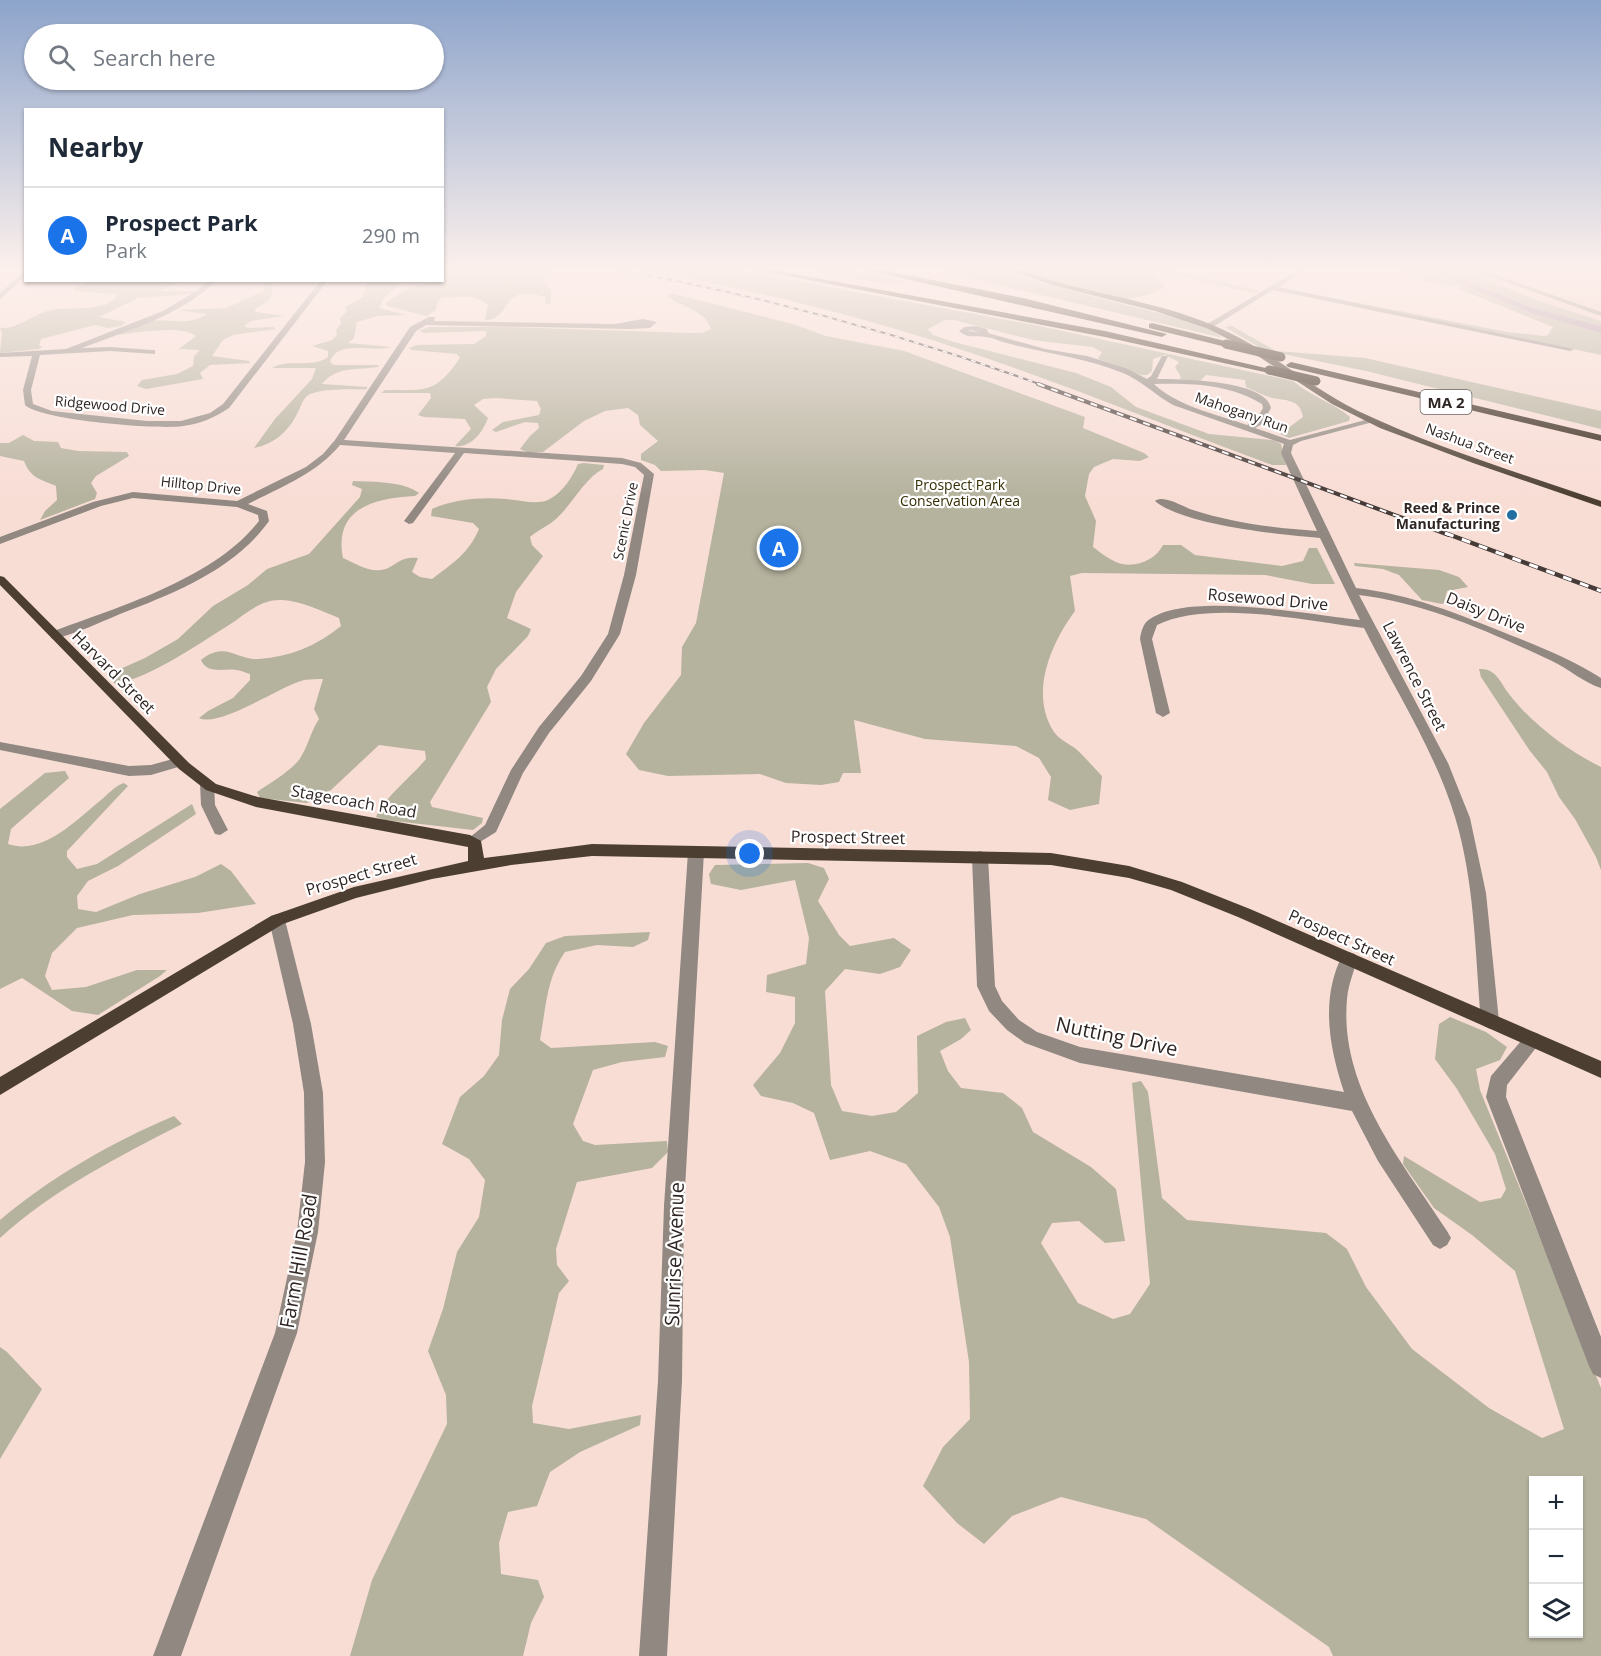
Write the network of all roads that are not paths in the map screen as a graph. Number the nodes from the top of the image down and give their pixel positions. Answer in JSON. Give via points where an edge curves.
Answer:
{"nodes":[{"id":1,"x":84,"y":344,"type":"edge"},
{"id":2,"x":274,"y":344,"type":"edge"},
{"id":3,"x":403,"y":344,"type":"edge"},
{"id":4,"x":1020,"y":344,"type":"edge"},
{"id":5,"x":1152,"y":344,"type":"edge"},
{"id":6,"x":1204,"y":344,"type":"edge"},
{"id":7,"x":1227,"y":344,"type":"edge"},
{"id":8,"x":1243,"y":344,"type":"edge"},
{"id":9,"x":1547,"y":344,"type":"edge"},
{"id":10,"x":1570,"y":349,"type":"dead end"},
{"id":11,"x":68,"y":351,"type":"junction"},
{"id":12,"x":152,"y":352,"type":"dead end"},
{"id":13,"x":37,"y":353,"type":"junction"},
{"id":14,"x":0,"y":355,"type":"edge"},
{"id":15,"x":1165,"y":358,"type":"dead end"},
{"id":16,"x":1147,"y":382,"type":"junction"},
{"id":17,"x":1370,"y":420,"type":"junction"},
{"id":18,"x":1248,"y":429,"type":"junction"},
{"id":19,"x":1567,"y":430,"type":"junction"},
{"id":20,"x":1601,"y":438,"type":"edge"},
{"id":21,"x":338,"y":442,"type":"junction"},
{"id":22,"x":1290,"y":443,"type":"junction"},
{"id":23,"x":462,"y":450,"type":"junction"},
{"id":24,"x":1601,"y":450,"type":"edge"},
{"id":25,"x":1160,"y":501,"type":"dead end"},
{"id":26,"x":239,"y":504,"type":"junction"},
{"id":27,"x":1601,"y":504,"type":"edge"},
{"id":28,"x":409,"y":521,"type":"dead end"},
{"id":29,"x":1322,"y":535,"type":"junction"},
{"id":30,"x":0,"y":541,"type":"edge"},
{"id":31,"x":0,"y":579,"type":"edge"},
{"id":32,"x":1352,"y":591,"type":"junction"},
{"id":33,"x":1369,"y":625,"type":"junction"},
{"id":34,"x":55,"y":635,"type":"junction"},
{"id":35,"x":1601,"y":684,"type":"edge"},
{"id":36,"x":1163,"y":713,"type":"dead end"},
{"id":37,"x":0,"y":746,"type":"edge"},
{"id":38,"x":180,"y":762,"type":"junction"},
{"id":39,"x":207,"y":784,"type":"junction"},
{"id":40,"x":220,"y":830,"type":"dead end"},
{"id":41,"x":472,"y":842,"type":"junction"},
{"id":42,"x":696,"y":852,"type":"junction"},
{"id":43,"x":980,"y":857,"type":"junction"},
{"id":44,"x":476,"y":866,"type":"junction"},
{"id":45,"x":277,"y":920,"type":"junction"},
{"id":46,"x":1349,"y":959,"type":"junction"},
{"id":47,"x":1490,"y":1021,"type":"junction"},
{"id":48,"x":1533,"y":1040,"type":"junction"},
{"id":49,"x":1601,"y":1070,"type":"edge"},
{"id":50,"x":0,"y":1087,"type":"edge"},
{"id":51,"x":1356,"y":1103,"type":"junction"},
{"id":52,"x":1440,"y":1238,"type":"dead end"},
{"id":53,"x":1601,"y":1366,"type":"edge"},
{"id":54,"x":167,"y":1656,"type":"edge"},
{"id":55,"x":654,"y":1656,"type":"edge"}],
"edges":[{"from":1,"to":11,"type":"street"},
{"from":2,"to":13,"type":"street","name":"Ridgewood Drive","via":[[226,406],[215,414],[174,424],[37,410],[29,405],[27,397]]},
{"from":3,"to":21,"type":"street"},
{"from":4,"to":16,"type":"street","name":"Mahogany Run","via":[[1094,361]]},
{"from":5,"to":24,"type":"highway","number":"MA 2","bridge":true},
{"from":6,"to":19,"type":"highway","number":"MA 2"},
{"from":7,"to":19,"type":"highway","bridge":true},
{"from":8,"to":17,"type":"main road","name":"Nashua Street"},
{"from":9,"to":10,"type":"street"},
{"from":11,"to":12,"type":"street"},
{"from":11,"to":13,"type":"street"},
{"from":13,"to":14,"type":"street"},
{"from":15,"to":16,"type":"street","via":[[1154,378]]},
{"from":16,"to":18,"type":"street","name":"Mahogany Run","via":[[1176,403]]},
{"from":16,"to":18,"type":"street","via":[[1206,383],[1256,397],[1267,408],[1259,422]]},
{"from":17,"to":22,"type":"street"},
{"from":17,"to":27,"type":"main road","name":"Nashua Street"},
{"from":18,"to":22,"type":"street","name":"Mahogany Run"},
{"from":19,"to":20,"type":"highway","number":"MA 2"},
{"from":21,"to":23,"type":"street","name":"Scenic Drive"},
{"from":21,"to":26,"type":"street","via":[[309,470]]},
{"from":22,"to":29,"type":"street","name":"Lawrence Street","via":[[1286,453]]},
{"from":23,"to":28,"type":"street"},
{"from":23,"to":41,"type":"street","name":"Scenic Drive","via":[[626,461],[641,466],[649,476],[614,634],[516,773],[490,828]]},
{"from":25,"to":29,"type":"street","via":[[1249,528]]},
{"from":26,"to":30,"type":"street","name":"Hilltop Drive","via":[[145,494],[116,498]]},
{"from":26,"to":34,"type":"street","name":"Hilltop Drive","via":[[256,509],[265,517],[259,531],[233,552],[147,599]]},
{"from":29,"to":32,"type":"street","name":"Lawrence Street"},
{"from":31,"to":34,"type":"main road","name":"Harvard Street"},
{"from":32,"to":33,"type":"street","name":"Lawrence Street"},
{"from":32,"to":35,"type":"street","name":"Daisy Drive","via":[[1392,596],[1433,608],[1567,663]]},
{"from":33,"to":36,"type":"street","name":"Rosewood Drive","via":[[1226,610],[1191,610],[1160,618],[1148,630],[1146,639]]},
{"from":33,"to":47,"type":"street","name":"Lawrence Street","via":[[1463,818],[1479,906]]},
{"from":34,"to":38,"type":"main road","name":"Harvard Street"},
{"from":37,"to":38,"type":"street","via":[[129,771],[150,771]]},
{"from":38,"to":39,"type":"main road","name":"Harvard Street"},
{"from":39,"to":40,"type":"street","via":[[208,805]]},
{"from":39,"to":41,"type":"main road","name":"Stagecoach Road","via":[[256,802]]},
{"from":41,"to":44,"type":"main road","via":[[476,845]]},
{"from":42,"to":43,"type":"main road","name":"Prospect Street"},
{"from":42,"to":44,"type":"main road","name":"Prospect Street","via":[[592,850]]},
{"from":42,"to":55,"type":"street","name":"Sunrise Avenue","via":[[674,1206],[670,1381]]},
{"from":43,"to":46,"type":"main road","name":"Prospect Street","via":[[1051,859],[1151,878]]},
{"from":43,"to":51,"type":"street","name":"Nutting Drive","via":[[986,986],[995,1006],[1031,1038],[1080,1055]]},
{"from":44,"to":45,"type":"main road","name":"Prospect Street","via":[[389,881]]},
{"from":45,"to":50,"type":"main road","name":"Prospect Street"},
{"from":45,"to":54,"type":"street","name":"Farm Hill Road","via":[[309,1059],[315,1139],[308,1232],[286,1334]]},
{"from":46,"to":47,"type":"main road","name":"Prospect Street"},
{"from":46,"to":51,"type":"street","via":[[1338,998],[1337,1032]]},
{"from":47,"to":48,"type":"main road","name":"Prospect Street"},
{"from":48,"to":49,"type":"main road","name":"Prospect Street"},
{"from":48,"to":53,"type":"street","via":[[1498,1082],[1496,1097]]},
{"from":51,"to":52,"type":"street"}]}
